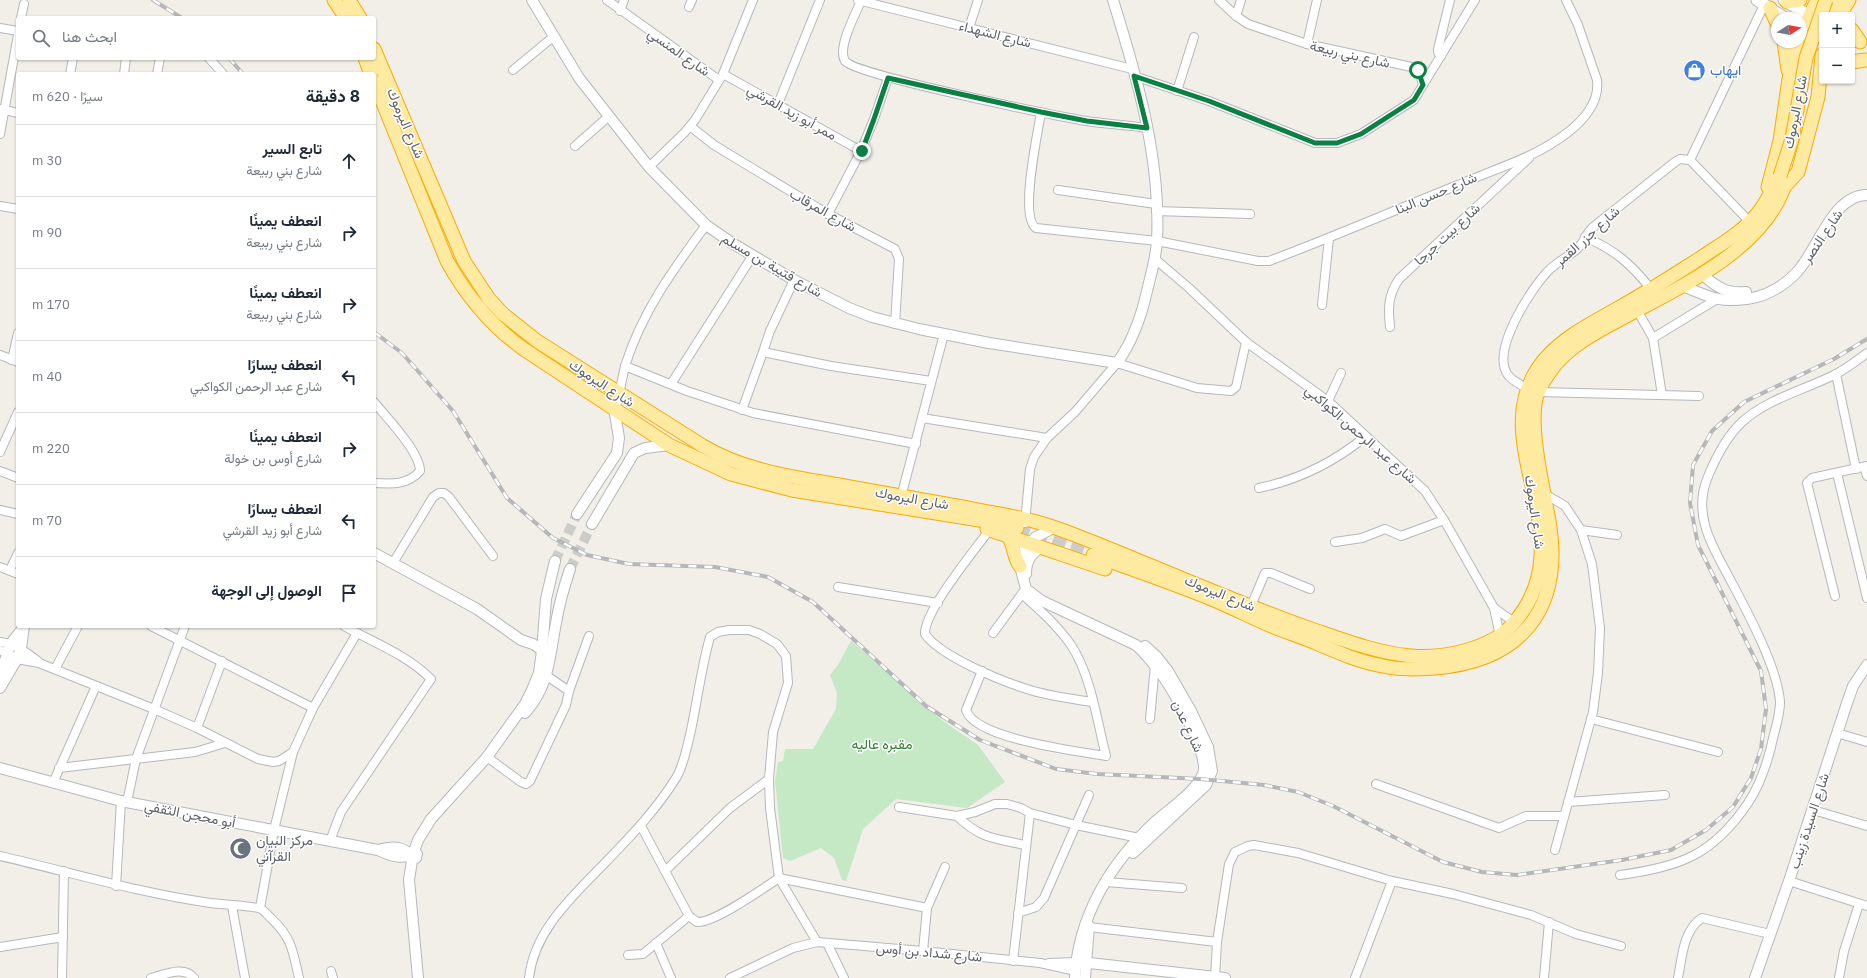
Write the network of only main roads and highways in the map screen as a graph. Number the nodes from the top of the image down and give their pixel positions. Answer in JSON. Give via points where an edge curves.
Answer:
{"nodes":[{"id":1,"x":334,"y":0,"type":"edge"},
{"id":2,"x":349,"y":0,"type":"edge"},
{"id":3,"x":1817,"y":0,"type":"edge"},
{"id":4,"x":1826,"y":0,"type":"edge"},
{"id":5,"x":1790,"y":1,"type":"edge"},
{"id":6,"x":1764,"y":4,"type":"edge"},
{"id":7,"x":1843,"y":7,"type":"edge"},
{"id":8,"x":1776,"y":12,"type":"edge"},
{"id":9,"x":1834,"y":12,"type":"edge"},
{"id":10,"x":1771,"y":14,"type":"edge"},
{"id":11,"x":345,"y":16,"type":"edge"},
{"id":12,"x":359,"y":16,"type":"edge"},
{"id":13,"x":1809,"y":16,"type":"junction"},
{"id":14,"x":1807,"y":21,"type":"edge"},
{"id":15,"x":1819,"y":21,"type":"edge"},
{"id":16,"x":1807,"y":38,"type":"edge"},
{"id":17,"x":1807,"y":39,"type":"edge"},
{"id":18,"x":1819,"y":39,"type":"edge"},
{"id":19,"x":1819,"y":40,"type":"edge"},
{"id":20,"x":1785,"y":48,"type":"edge"},
{"id":21,"x":1797,"y":48,"type":"edge"},
{"id":22,"x":1819,"y":48,"type":"edge"},
{"id":23,"x":376,"y":54,"type":"edge"},
{"id":24,"x":366,"y":60,"type":"edge"},
{"id":25,"x":370,"y":72,"type":"edge"},
{"id":26,"x":1789,"y":79,"type":"junction"},
{"id":27,"x":1819,"y":84,"type":"edge"},
{"id":28,"x":1824,"y":84,"type":"edge"},
{"id":29,"x":376,"y":86,"type":"edge"},
{"id":30,"x":1818,"y":97,"type":"junction"},
{"id":31,"x":1783,"y":180,"type":"junction"},
{"id":32,"x":1765,"y":203,"type":"junction"},
{"id":33,"x":1533,"y":390,"type":"junction"},
{"id":34,"x":792,"y":490,"type":"junction"},
{"id":35,"x":1017,"y":530,"type":"junction"},
{"id":36,"x":1080,"y":538,"type":"junction"},
{"id":37,"x":1093,"y":555,"type":"tunnel mouth"},
{"id":38,"x":1071,"y":557,"type":"junction"},
{"id":39,"x":1020,"y":566,"type":"road end"},
{"id":40,"x":1270,"y":626,"type":"junction"}],
"edges":[{"from":1,"to":11,"type":"highway"},
{"from":2,"to":12,"type":"highway"},
{"from":3,"to":13,"type":"highway"},
{"from":4,"to":31,"type":"highway","name":"شارع اليرموك","bridge":true,"via":[[1806,58]]},
{"from":5,"to":13,"type":"main road"},
{"from":6,"to":8,"type":"main road"},
{"from":6,"to":10,"type":"highway"},
{"from":7,"to":9,"type":"highway"},
{"from":13,"to":14,"type":"highway"},
{"from":13,"to":15,"type":"main road"},
{"from":16,"to":18,"type":"main road"},
{"from":17,"to":22,"type":"highway","via":[[1816,41]]},
{"from":19,"to":31,"type":"highway","name":"شارع اليرموك","via":[[1811,69],[1801,137]]},
{"from":20,"to":26,"type":"highway"},
{"from":21,"to":26,"type":"highway"},
{"from":23,"to":35,"type":"highway","name":"شارع اليرموك","via":[[464,260],[489,299],[522,330],[709,450],[735,462],[758,470],[901,497]]},
{"from":24,"to":25,"type":"highway"},
{"from":26,"to":32,"type":"highway","via":[[1780,141]]},
{"from":27,"to":30,"type":"highway"},
{"from":28,"to":30,"type":"highway"},
{"from":29,"to":34,"type":"highway","name":"شارع اليرموك","via":[[447,261],[475,305],[506,336],[669,445],[731,474]]},
{"from":30,"to":31,"type":"highway","via":[[1798,172]]},
{"from":31,"to":32,"type":"highway","name":"شارع اليرموك"},
{"from":31,"to":33,"type":"highway","name":"شارع اليرموك","via":[[1768,216],[1725,258],[1682,286],[1579,343]]},
{"from":32,"to":33,"type":"highway","name":"شارع اليرموك","via":[[1750,222],[1724,242],[1569,337],[1536,371]]},
{"from":33,"to":36,"type":"highway","name":"شارع اليرموك","via":[[1523,405],[1523,430],[1539,519],[1539,577],[1532,596],[1514,622],[1500,636],[1458,652],[1412,656],[1364,646],[1251,606]]},
{"from":33,"to":40,"type":"highway","name":"شارع اليرموك","via":[[1534,429],[1550,531],[1552,564],[1544,600],[1532,622],[1519,637],[1490,656],[1448,667],[1416,669],[1371,664]]},
{"from":34,"to":35,"type":"highway","name":"شارع اليرموك","via":[[992,522]]},
{"from":34,"to":35,"type":"highway","via":[[806,498],[990,529]]},
{"from":35,"to":36,"type":"highway","name":"شارع اليرموك","via":[[1053,528]]},
{"from":35,"to":38,"type":"highway","via":[[1029,543]]},
{"from":35,"to":39,"type":"highway","via":[[1012,542]]},
{"from":36,"to":38,"type":"highway","via":[[1072,547]]},
{"from":37,"to":40,"type":"highway","name":"شارع اليرموك","via":[[1204,596]]},
{"from":38,"to":40,"type":"highway","via":[[1221,612]]}]}
